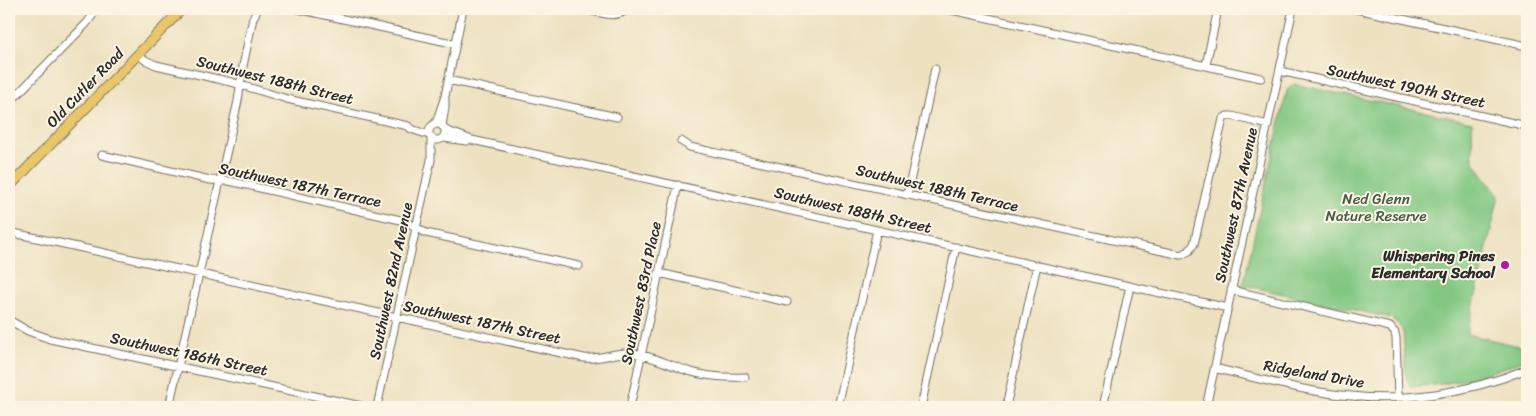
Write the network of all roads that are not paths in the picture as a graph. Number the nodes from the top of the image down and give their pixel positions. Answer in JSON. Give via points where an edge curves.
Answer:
{"nodes":[{"id":1,"x":97,"y":9,"type":"edge"},
{"id":2,"x":182,"y":9,"type":"edge"},
{"id":3,"x":258,"y":9,"type":"edge"},
{"id":4,"x":298,"y":9,"type":"edge"},
{"id":5,"x":463,"y":9,"type":"edge"},
{"id":6,"x":584,"y":9,"type":"edge"},
{"id":7,"x":947,"y":9,"type":"edge"},
{"id":8,"x":1218,"y":9,"type":"edge"},
{"id":9,"x":1293,"y":9,"type":"edge"},
{"id":10,"x":1356,"y":9,"type":"edge"},
{"id":11,"x":625,"y":11,"type":"edge"},
{"id":12,"x":456,"y":44,"type":"junction"},
{"id":13,"x":1527,"y":46,"type":"edge"},
{"id":14,"x":138,"y":54,"type":"junction"},
{"id":15,"x":1206,"y":65,"type":"junction"},
{"id":16,"x":936,"y":69,"type":"dead end"},
{"id":17,"x":1280,"y":71,"type":"junction"},
{"id":18,"x":1261,"y":78,"type":"dead end"},
{"id":19,"x":448,"y":80,"type":"junction"},
{"id":20,"x":241,"y":84,"type":"junction"},
{"id":21,"x":444,"y":96,"type":"junction"},
{"id":22,"x":9,"y":104,"type":"edge"},
{"id":23,"x":617,"y":118,"type":"dead end"},
{"id":24,"x":1268,"y":124,"type":"junction"},
{"id":25,"x":433,"y":125,"type":"junction"},
{"id":26,"x":408,"y":126,"type":"junction"},
{"id":27,"x":1527,"y":126,"type":"edge"},
{"id":28,"x":442,"y":133,"type":"junction"},
{"id":29,"x":430,"y":136,"type":"junction"},
{"id":30,"x":681,"y":141,"type":"dead end"},
{"id":31,"x":102,"y":155,"type":"dead end"},
{"id":32,"x":431,"y":160,"type":"junction"},
{"id":33,"x":220,"y":181,"type":"junction"},
{"id":34,"x":678,"y":185,"type":"junction"},
{"id":35,"x":9,"y":187,"type":"edge"},
{"id":36,"x":908,"y":195,"type":"junction"},
{"id":37,"x":416,"y":227,"type":"junction"},
{"id":38,"x":877,"y":230,"type":"junction"},
{"id":39,"x":9,"y":232,"type":"edge"},
{"id":40,"x":956,"y":247,"type":"junction"},
{"id":41,"x":579,"y":266,"type":"dead end"},
{"id":42,"x":1037,"y":266,"type":"junction"},
{"id":43,"x":659,"y":273,"type":"junction"},
{"id":44,"x":198,"y":274,"type":"junction"},
{"id":45,"x":1130,"y":286,"type":"junction"},
{"id":46,"x":1231,"y":290,"type":"junction"},
{"id":47,"x":787,"y":302,"type":"dead end"},
{"id":48,"x":1228,"y":308,"type":"junction"},
{"id":49,"x":397,"y":317,"type":"junction"},
{"id":50,"x":9,"y":320,"type":"edge"},
{"id":51,"x":642,"y":355,"type":"junction"},
{"id":52,"x":178,"y":366,"type":"junction"},
{"id":53,"x":1214,"y":368,"type":"junction"},
{"id":54,"x":1527,"y":369,"type":"edge"},
{"id":55,"x":744,"y":377,"type":"dead end"},
{"id":56,"x":1398,"y":397,"type":"junction"},
{"id":57,"x":169,"y":407,"type":"edge"},
{"id":58,"x":366,"y":407,"type":"edge"},
{"id":59,"x":377,"y":407,"type":"edge"},
{"id":60,"x":630,"y":407,"type":"edge"},
{"id":61,"x":838,"y":407,"type":"edge"},
{"id":62,"x":921,"y":407,"type":"edge"},
{"id":63,"x":1006,"y":407,"type":"edge"},
{"id":64,"x":1103,"y":407,"type":"edge"},
{"id":65,"x":1206,"y":407,"type":"edge"}],
"edges":[{"from":1,"to":22,"type":"street"},
{"from":2,"to":14,"type":"main road","name":"Old Cutler Road"},
{"from":3,"to":20,"type":"street"},
{"from":4,"to":12,"type":"street"},
{"from":5,"to":12,"type":"street","name":"Southwest 82nd Avenue"},
{"from":6,"to":11,"type":"street","via":[[614,15]]},
{"from":7,"to":15,"type":"street"},
{"from":8,"to":15,"type":"street"},
{"from":9,"to":17,"type":"street","name":"Southwest 87th Avenue"},
{"from":10,"to":13,"type":"street"},
{"from":12,"to":19,"type":"street","name":"Southwest 82nd Avenue"},
{"from":14,"to":20,"type":"street","name":"Southwest 188th Street","via":[[156,64]]},
{"from":14,"to":35,"type":"main road","name":"Old Cutler Road"},
{"from":15,"to":18,"type":"street"},
{"from":16,"to":36,"type":"street"},
{"from":17,"to":24,"type":"street","name":"Southwest 87th Avenue"},
{"from":17,"to":27,"type":"street","name":"Southwest 190th Street"},
{"from":19,"to":21,"type":"street","name":"Southwest 82nd Avenue"},
{"from":19,"to":23,"type":"street"},
{"from":20,"to":26,"type":"street","name":"Southwest 188th Street"},
{"from":20,"to":33,"type":"street"},
{"from":21,"to":25,"type":"street","name":"Southwest 82nd Avenue"},
{"from":21,"to":28,"type":"street","name":"Southwest 82nd Avenue"},
{"from":24,"to":36,"type":"street","name":"Southwest 188th Terrace","via":[[1225,117],[1194,244],[1184,254]]},
{"from":24,"to":46,"type":"street","name":"Southwest 87th Avenue"},
{"from":25,"to":26,"type":"street","name":"Southwest 188th Street"},
{"from":25,"to":28,"type":"street"},
{"from":25,"to":29,"type":"street","name":"Southwest 82nd Avenue"},
{"from":26,"to":29,"type":"street","name":"Southwest 188th Street"},
{"from":28,"to":29,"type":"street","via":[[435,140]]},
{"from":28,"to":32,"type":"street","name":"Southwest 82nd Avenue"},
{"from":28,"to":34,"type":"street","name":"Southwest 188th Street"},
{"from":29,"to":32,"type":"street","name":"Southwest 82nd Avenue"},
{"from":30,"to":36,"type":"street","name":"Southwest 188th Terrace","via":[[690,147]]},
{"from":31,"to":33,"type":"street","name":"Southwest 187th Terrace"},
{"from":32,"to":37,"type":"street","name":"Southwest 82nd Avenue"},
{"from":33,"to":37,"type":"street","name":"Southwest 187th Terrace","via":[[405,221]]},
{"from":33,"to":44,"type":"street"},
{"from":34,"to":38,"type":"street","name":"Southwest 188th Street"},
{"from":34,"to":43,"type":"street","name":"Southwest 83rd Place"},
{"from":37,"to":41,"type":"street","name":"Southwest 187th Terrace","via":[[426,233]]},
{"from":37,"to":49,"type":"street","name":"Southwest 82nd Avenue"},
{"from":38,"to":40,"type":"street","name":"Southwest 188th Street"},
{"from":38,"to":61,"type":"street"},
{"from":39,"to":44,"type":"street","name":"Southwest 187th Street"},
{"from":40,"to":42,"type":"street","name":"Southwest 188th Street"},
{"from":40,"to":62,"type":"street"},
{"from":42,"to":45,"type":"street","name":"Southwest 188th Street"},
{"from":42,"to":63,"type":"street"},
{"from":43,"to":47,"type":"street"},
{"from":43,"to":51,"type":"street","name":"Southwest 83rd Place"},
{"from":44,"to":49,"type":"street","name":"Southwest 187th Street"},
{"from":44,"to":52,"type":"street"},
{"from":45,"to":48,"type":"street","name":"Southwest 188th Street"},
{"from":45,"to":64,"type":"street"},
{"from":46,"to":48,"type":"street","name":"Southwest 87th Avenue"},
{"from":46,"to":56,"type":"street","via":[[1390,327],[1396,338]]},
{"from":48,"to":53,"type":"street","name":"Southwest 87th Avenue"},
{"from":49,"to":51,"type":"street","name":"Southwest 187th Street","via":[[584,358],[626,352]]},
{"from":49,"to":59,"type":"street","name":"Southwest 82nd Avenue"},
{"from":50,"to":52,"type":"street","name":"Southwest 186th Street","via":[[28,332],[50,339]]},
{"from":51,"to":55,"type":"street","name":"Southwest 187th Street","via":[[706,376]]},
{"from":51,"to":60,"type":"street","name":"Southwest 83rd Place"},
{"from":52,"to":57,"type":"street"},
{"from":52,"to":58,"type":"street","name":"Southwest 186th Street"},
{"from":53,"to":56,"type":"street","name":"Ridgeland Drive","via":[[1328,393]]},
{"from":53,"to":65,"type":"street","name":"Southwest 87th Avenue"},
{"from":54,"to":56,"type":"street","name":"Ridgeland Drive","via":[[1463,389]]}]}
